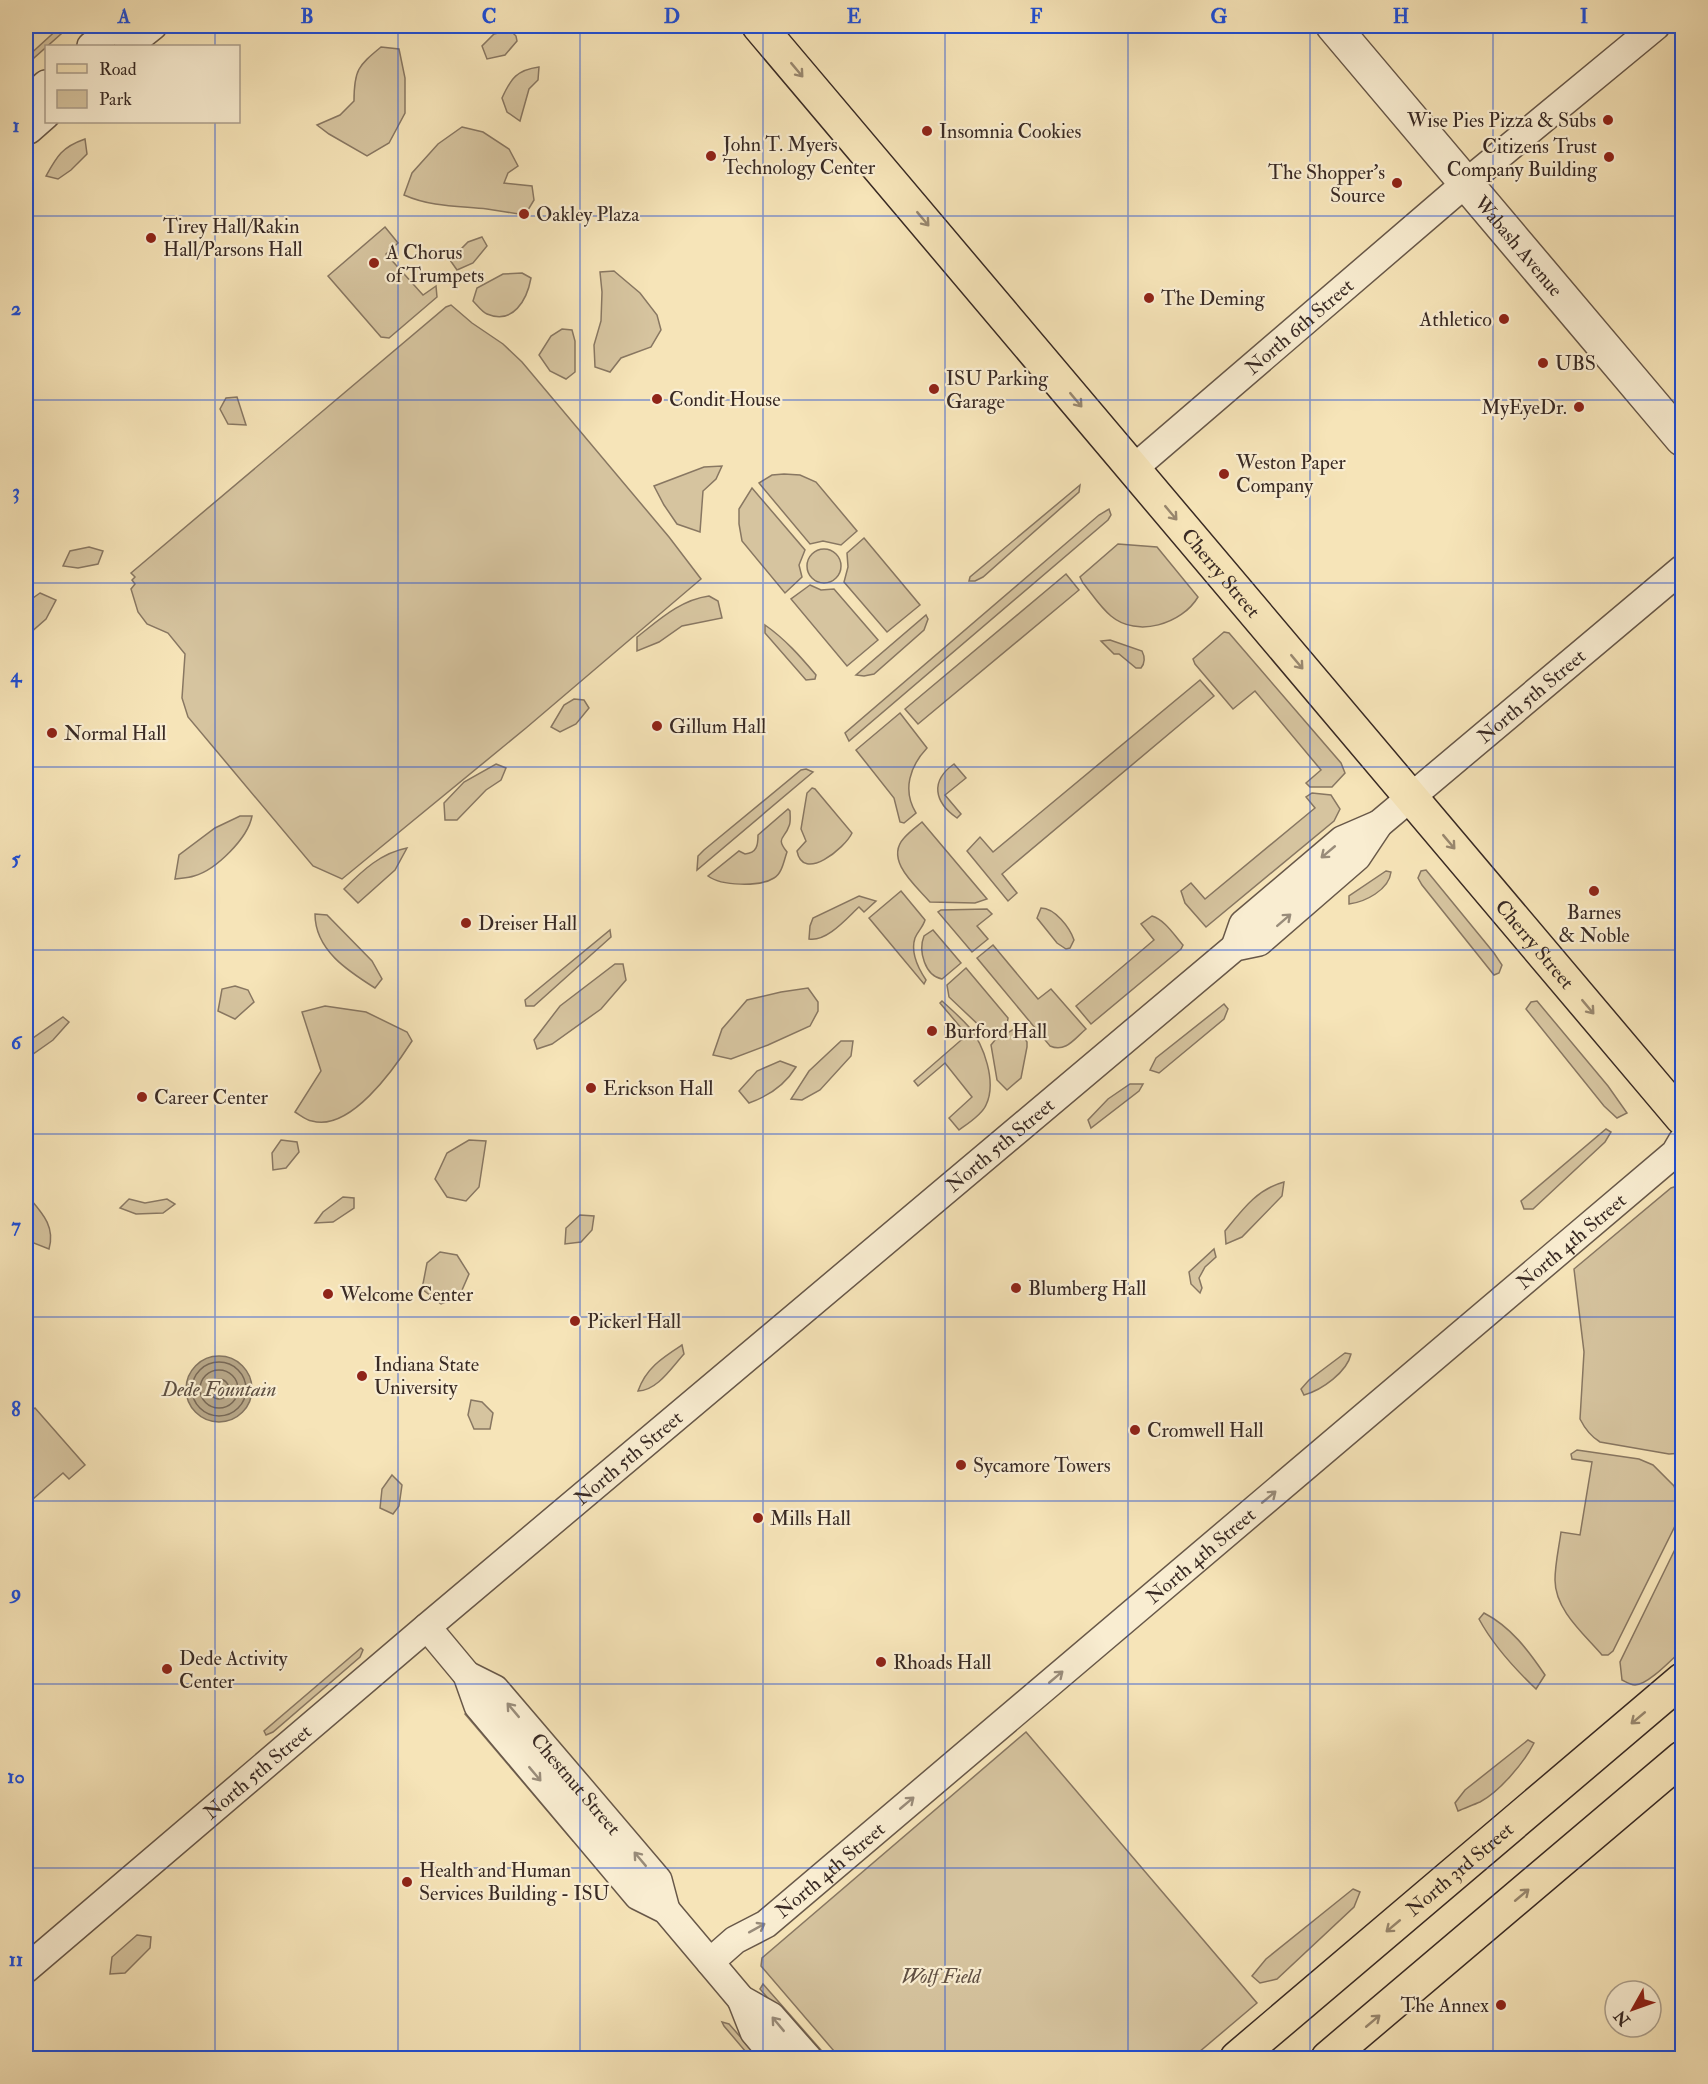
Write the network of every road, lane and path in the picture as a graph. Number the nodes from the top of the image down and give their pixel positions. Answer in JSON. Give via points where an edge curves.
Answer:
{"nodes":[{"id":1,"x":116,"y":26,"type":"edge"},
{"id":2,"x":153,"y":26,"type":"edge"},
{"id":3,"x":759,"y":26,"type":"edge"},
{"id":4,"x":1333,"y":26,"type":"edge"},
{"id":5,"x":1656,"y":26,"type":"edge"},
{"id":6,"x":92,"y":45,"type":"edge"},
{"id":7,"x":129,"y":45,"type":"edge"},
{"id":8,"x":45,"y":85,"type":"edge"},
{"id":9,"x":26,"y":102,"type":"edge"},
{"id":10,"x":45,"y":116,"type":"edge"},
{"id":11,"x":26,"y":131,"type":"edge"},
{"id":12,"x":1466,"y":183,"type":"junction"},
{"id":13,"x":1683,"y":439,"type":"edge"},
{"id":14,"x":1133,"y":469,"type":"junction"},
{"id":15,"x":1683,"y":569,"type":"edge"},
{"id":16,"x":1411,"y":798,"type":"junction"},
{"id":17,"x":1683,"y":1118,"type":"edge"},
{"id":18,"x":1683,"y":1141,"type":"edge"},
{"id":19,"x":427,"y":1627,"type":"junction"},
{"id":20,"x":1683,"y":1680,"type":"edge"},
{"id":21,"x":1683,"y":1758,"type":"edge"},
{"id":22,"x":710,"y":1962,"type":"junction"},
{"id":23,"x":26,"y":1969,"type":"edge"},
{"id":24,"x":741,"y":1999,"type":"junction"},
{"id":25,"x":776,"y":2058,"type":"edge"},
{"id":26,"x":808,"y":2058,"type":"edge"},
{"id":27,"x":1237,"y":2058,"type":"edge"},
{"id":28,"x":1328,"y":2058,"type":"edge"}],
"edges":[{"from":1,"to":6,"type":"street"},
{"from":2,"to":7,"type":"street"},
{"from":3,"to":14,"type":"main road","name":"Cherry Street","one_way":true},
{"from":4,"to":12,"type":"street","name":"Wabash Avenue"},
{"from":5,"to":12,"type":"street","name":"North 6th Street"},
{"from":8,"to":9,"type":"street"},
{"from":10,"to":11,"type":"street"},
{"from":12,"to":13,"type":"street","name":"Wabash Avenue"},
{"from":12,"to":14,"type":"street","name":"North 6th Street"},
{"from":14,"to":16,"type":"main road","name":"Cherry Street","one_way":true},
{"from":15,"to":16,"type":"street","name":"North 5th Street"},
{"from":16,"to":17,"type":"main road","name":"Cherry Street","one_way":true},
{"from":16,"to":19,"type":"street","name":"North 5th Street","via":[[1379,824],[1342,840],[1243,924],[1234,947]]},
{"from":22,"to":18,"type":"street","name":"North 4th Street","one_way":true,"via":[[735,1940],[766,1924],[1675,1153]]},
{"from":19,"to":22,"type":"street","name":"Chestnut Street","via":[[467,1676],[495,1689],[658,1880],[666,1910]]},
{"from":19,"to":23,"type":"street","name":"North 5th Street"},
{"from":20,"to":27,"type":"main road","name":"North 3rd Street","one_way":true},
{"from":28,"to":21,"type":"main road","one_way":true},
{"from":22,"to":24,"type":"street","name":"Chestnut Street"},
{"from":24,"to":25,"type":"street","name":"Chestnut Street","via":[[754,2032]]},
{"from":26,"to":24,"type":"street","name":"Chestnut Street","one_way":true,"via":[[771,2016]]}]}
